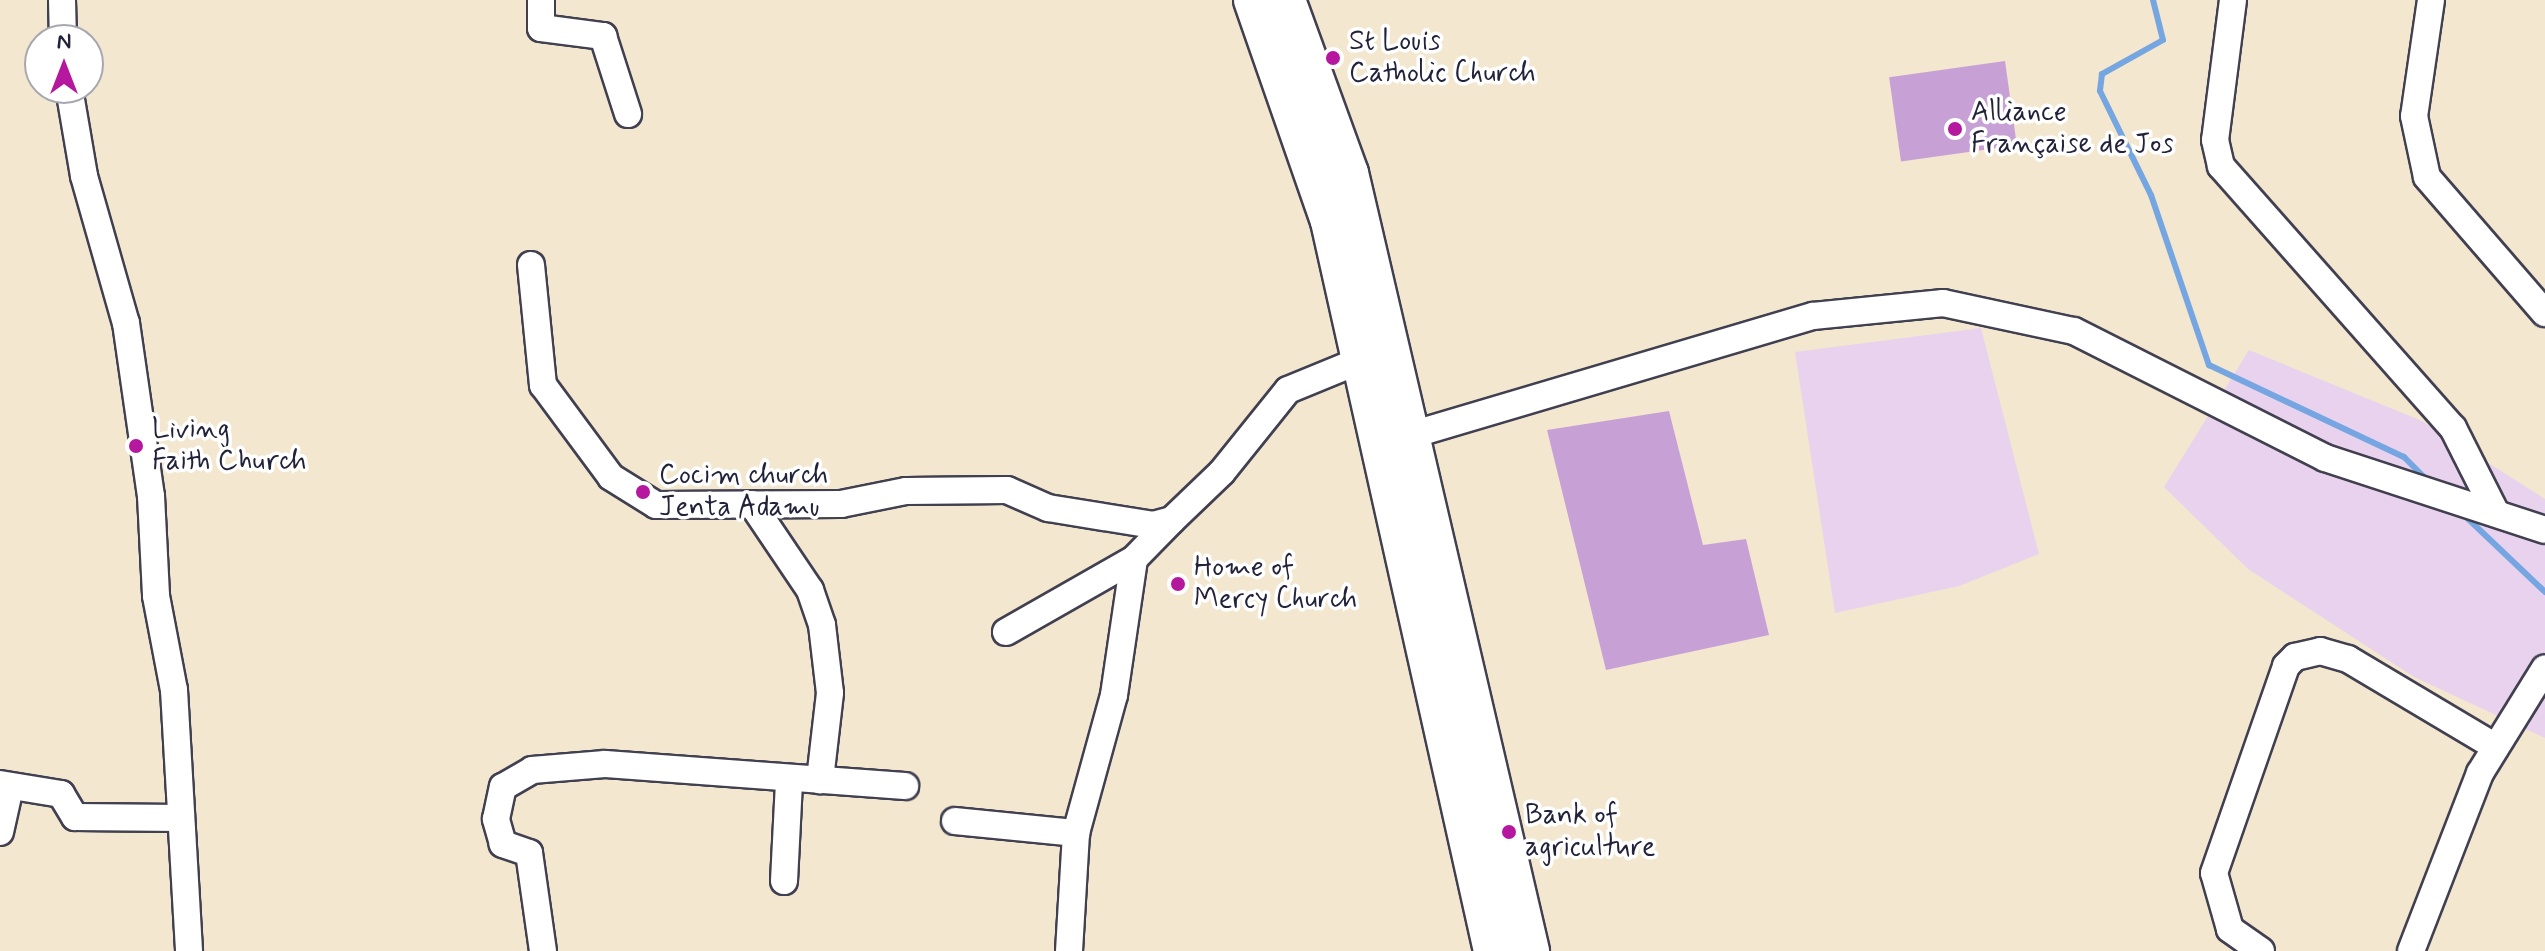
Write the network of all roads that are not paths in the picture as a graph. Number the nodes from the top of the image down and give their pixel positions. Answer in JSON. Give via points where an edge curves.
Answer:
{"nodes":[{"id":1,"x":62,"y":0,"type":"edge"},
{"id":2,"x":541,"y":0,"type":"edge"},
{"id":3,"x":1253,"y":0,"type":"edge"},
{"id":4,"x":1286,"y":0,"type":"edge"},
{"id":5,"x":2233,"y":0,"type":"edge"},
{"id":6,"x":2431,"y":0,"type":"edge"},
{"id":7,"x":63,"y":24,"type":"edge"},
{"id":8,"x":72,"y":104,"type":"edge"},
{"id":9,"x":628,"y":114,"type":"dead end"},
{"id":10,"x":531,"y":265,"type":"dead end"},
{"id":11,"x":2545,"y":313,"type":"edge"},
{"id":12,"x":1361,"y":360,"type":"junction"},
{"id":13,"x":1411,"y":435,"type":"junction"},
{"id":14,"x":752,"y":504,"type":"junction"},
{"id":15,"x":2482,"y":506,"type":"junction"},
{"id":16,"x":1172,"y":520,"type":"junction"},
{"id":17,"x":2545,"y":530,"type":"edge"},
{"id":18,"x":1134,"y":559,"type":"junction"},
{"id":19,"x":1006,"y":632,"type":"dead end"},
{"id":20,"x":2545,"y":668,"type":"edge"},
{"id":21,"x":2494,"y":746,"type":"junction"},
{"id":22,"x":820,"y":780,"type":"junction"},
{"id":23,"x":789,"y":782,"type":"junction"},
{"id":24,"x":5,"y":785,"type":"edge"},
{"id":25,"x":905,"y":786,"type":"dead end"},
{"id":26,"x":1480,"y":809,"type":"junction"},
{"id":27,"x":181,"y":818,"type":"junction"},
{"id":28,"x":955,"y":821,"type":"dead end"},
{"id":29,"x":0,"y":832,"type":"edge"},
{"id":30,"x":1076,"y":833,"type":"junction"},
{"id":31,"x":784,"y":881,"type":"dead end"},
{"id":32,"x":189,"y":951,"type":"edge"},
{"id":33,"x":543,"y":951,"type":"edge"},
{"id":34,"x":1069,"y":951,"type":"edge"},
{"id":35,"x":1493,"y":951,"type":"edge"},
{"id":36,"x":1530,"y":951,"type":"edge"},
{"id":37,"x":2261,"y":951,"type":"edge"},
{"id":38,"x":2411,"y":951,"type":"edge"}],
"edges":[{"from":1,"to":7,"type":"street"},
{"from":2,"to":9,"type":"street","via":[[541,28],[603,36]]},
{"from":3,"to":12,"type":"highway","via":[[1309,149]]},
{"from":4,"to":13,"type":"highway","via":[[1349,173]]},
{"from":5,"to":15,"type":"street","via":[[2215,140],[2221,166],[2453,428]]},
{"from":6,"to":11,"type":"street","via":[[2414,116],[2427,177]]},
{"from":8,"to":27,"type":"street","via":[[84,176],[126,323],[174,690]]},
{"from":10,"to":14,"type":"street","via":[[543,385],[611,477],[656,505]]},
{"from":12,"to":16,"type":"street","via":[[1288,390],[1262,429]]},
{"from":12,"to":26,"type":"highway"},
{"from":13,"to":15,"type":"street","via":[[1813,316],[1943,303],[2027,316],[2111,345],[2325,458]]},
{"from":13,"to":26,"type":"highway"},
{"from":14,"to":16,"type":"street","via":[[1007,490],[1048,508],[1153,525]]},
{"from":14,"to":22,"type":"street","via":[[810,590],[822,625],[830,693]]},
{"from":15,"to":17,"type":"street"},
{"from":16,"to":18,"type":"street"},
{"from":18,"to":19,"type":"street"},
{"from":18,"to":30,"type":"street","via":[[1114,695]]},
{"from":20,"to":21,"type":"street"},
{"from":21,"to":37,"type":"street","via":[[2348,659],[2320,651],[2295,657],[2286,666],[2214,873],[2230,929]]},
{"from":21,"to":38,"type":"street"},
{"from":22,"to":23,"type":"street"},
{"from":22,"to":25,"type":"street"},
{"from":23,"to":31,"type":"street"},
{"from":23,"to":33,"type":"street","via":[[605,764],[532,770],[503,787],[496,819],[503,844],[529,853]]},
{"from":24,"to":27,"type":"street","via":[[61,794],[75,817]]},
{"from":24,"to":29,"type":"street"},
{"from":26,"to":35,"type":"highway"},
{"from":26,"to":36,"type":"highway"},
{"from":27,"to":32,"type":"street"},
{"from":28,"to":30,"type":"street"},
{"from":30,"to":34,"type":"street"}]}
